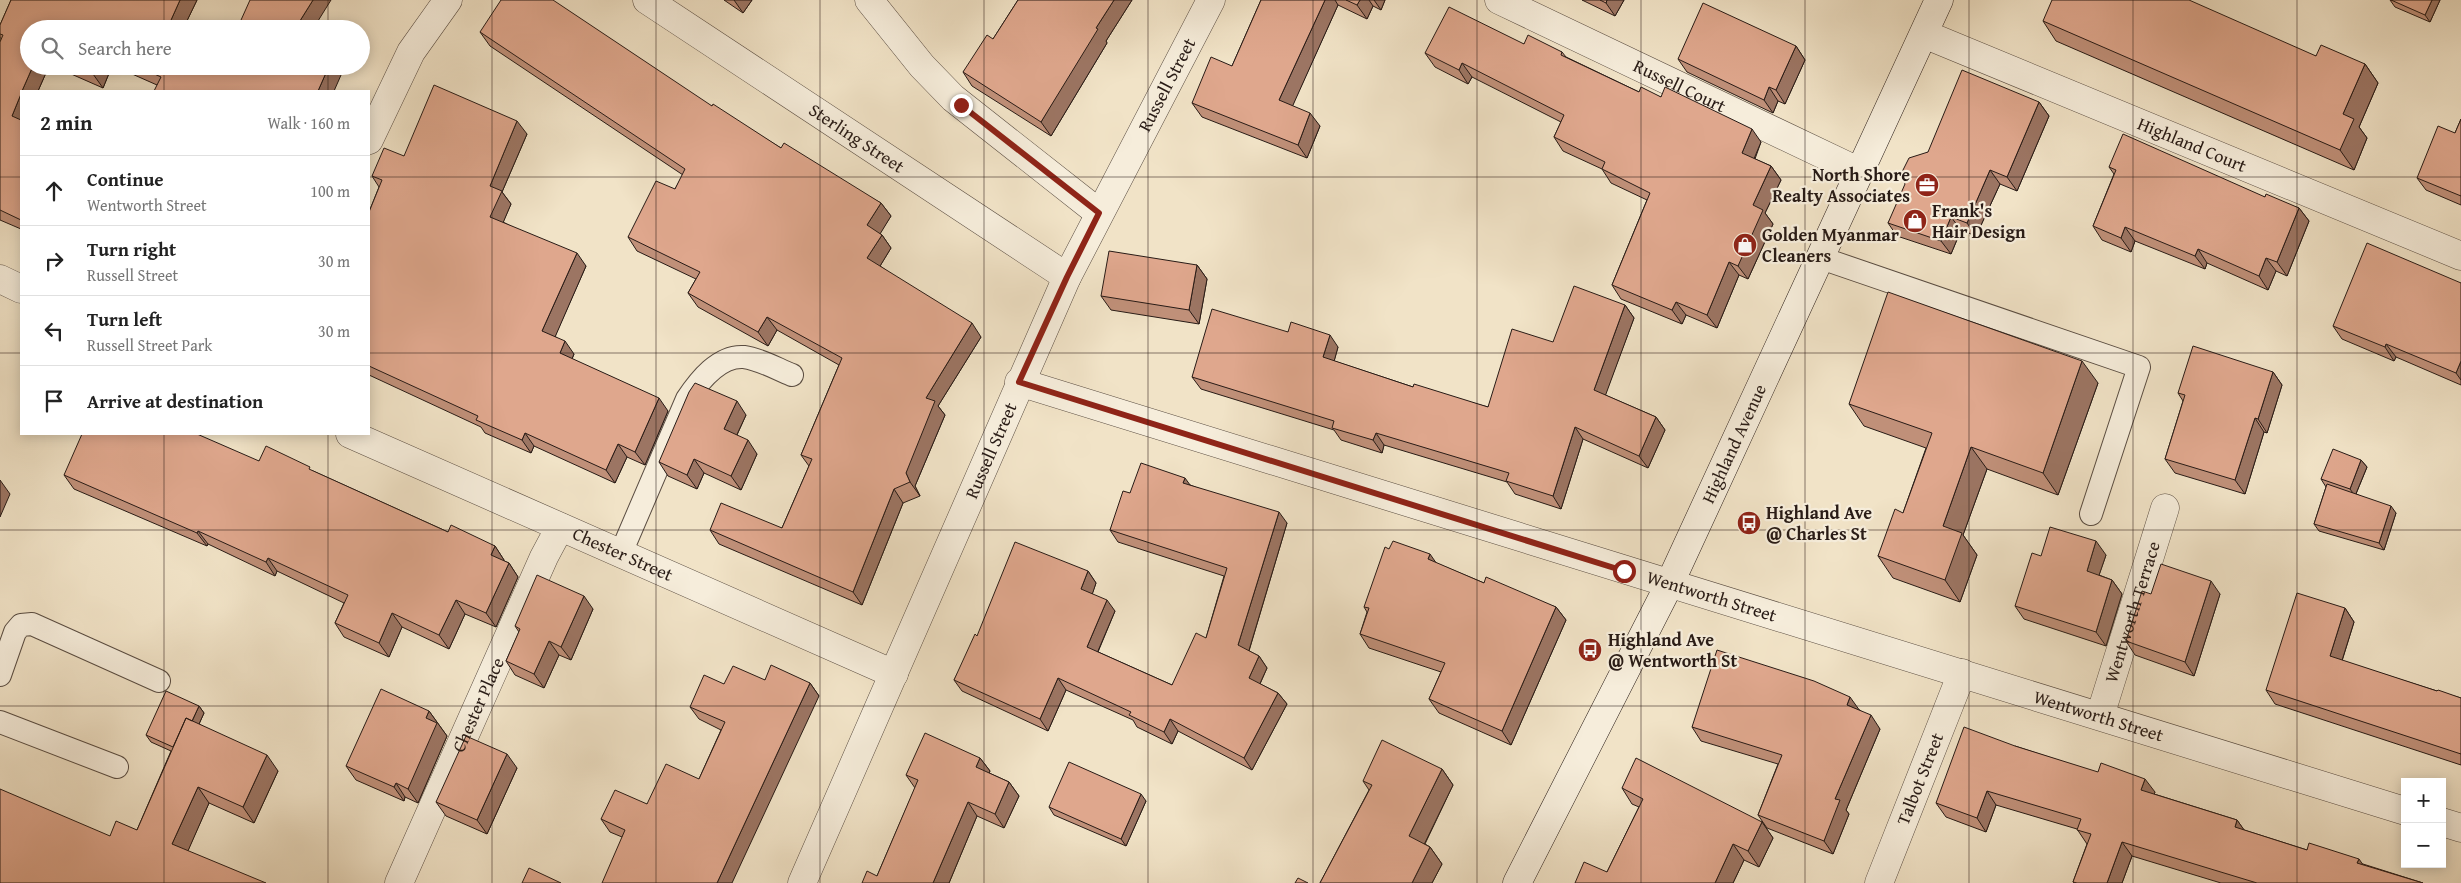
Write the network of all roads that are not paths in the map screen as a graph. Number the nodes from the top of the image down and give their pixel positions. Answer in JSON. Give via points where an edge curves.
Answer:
{"nodes":[{"id":1,"x":448,"y":0,"type":"edge"},
{"id":2,"x":646,"y":0,"type":"edge"},
{"id":3,"x":869,"y":0,"type":"edge"},
{"id":4,"x":1211,"y":0,"type":"edge"},
{"id":5,"x":1498,"y":0,"type":"edge"},
{"id":6,"x":1939,"y":0,"type":"edge"},
{"id":7,"x":1924,"y":34,"type":"junction"},
{"id":8,"x":370,"y":138,"type":"edge"},
{"id":9,"x":1860,"y":172,"type":"junction"},
{"id":10,"x":1099,"y":213,"type":"junction"},
{"id":11,"x":2461,"y":256,"type":"edge"},
{"id":12,"x":1821,"y":258,"type":"junction"},
{"id":13,"x":1067,"y":277,"type":"junction"},
{"id":14,"x":0,"y":279,"type":"edge"},
{"id":15,"x":20,"y":289,"type":"edge"},
{"id":16,"x":792,"y":375,"type":"dead end"},
{"id":17,"x":1019,"y":382,"type":"junction"},
{"id":18,"x":352,"y":435,"type":"edge"},
{"id":19,"x":2165,"y":508,"type":"dead end"},
{"id":20,"x":2091,"y":514,"type":"dead end"},
{"id":21,"x":560,"y":527,"type":"junction"},
{"id":22,"x":621,"y":553,"type":"junction"},
{"id":23,"x":1669,"y":585,"type":"junction"},
{"id":24,"x":1962,"y":672,"type":"junction"},
{"id":25,"x":894,"y":674,"type":"junction"},
{"id":26,"x":0,"y":675,"type":"edge"},
{"id":27,"x":159,"y":680,"type":"dead end"},
{"id":28,"x":2100,"y":716,"type":"junction"},
{"id":29,"x":0,"y":722,"type":"edge"},
{"id":30,"x":117,"y":767,"type":"dead end"},
{"id":31,"x":2401,"y":810,"type":"edge"},
{"id":32,"x":2445,"y":823,"type":"edge"},
{"id":33,"x":2461,"y":828,"type":"edge"},
{"id":34,"x":399,"y":883,"type":"edge"},
{"id":35,"x":802,"y":883,"type":"edge"},
{"id":36,"x":1517,"y":883,"type":"edge"},
{"id":37,"x":1879,"y":883,"type":"edge"}],
"edges":[{"from":1,"to":8,"type":"street","via":[[411,52]]},
{"from":2,"to":13,"type":"street","name":"Sterling Street"},
{"from":3,"to":10,"type":"street","via":[[922,66],[953,98]]},
{"from":4,"to":10,"type":"street","name":"Russell Street"},
{"from":5,"to":9,"type":"street","name":"Russell Court"},
{"from":6,"to":7,"type":"street","name":"Highland Avenue"},
{"from":7,"to":9,"type":"street","name":"Highland Avenue"},
{"from":7,"to":11,"type":"street","name":"Highland Court"},
{"from":9,"to":12,"type":"street","name":"Highland Avenue"},
{"from":10,"to":13,"type":"street","name":"Russell Street"},
{"from":12,"to":20,"type":"lane","via":[[2140,367]]},
{"from":12,"to":23,"type":"street","name":"Highland Avenue"},
{"from":13,"to":17,"type":"street","name":"Russell Street"},
{"from":14,"to":15,"type":"street"},
{"from":16,"to":22,"type":"lane","via":[[742,357],[722,363],[701,378],[687,399]]},
{"from":17,"to":23,"type":"street","name":"Wentworth Street"},
{"from":17,"to":25,"type":"street","name":"Russell Street"},
{"from":18,"to":21,"type":"street","name":"Chester Street"},
{"from":19,"to":28,"type":"street","name":"Wentworth Terrace"},
{"from":21,"to":22,"type":"street","name":"Chester Street"},
{"from":21,"to":34,"type":"street","name":"Chester Place"},
{"from":22,"to":25,"type":"street","name":"Chester Street"},
{"from":23,"to":24,"type":"street","name":"Wentworth Street"},
{"from":23,"to":36,"type":"street","name":"Highland Avenue"},
{"from":24,"to":28,"type":"street","name":"Wentworth Street"},
{"from":24,"to":37,"type":"street","name":"Talbot Street"},
{"from":25,"to":35,"type":"street","name":"Russell Street"},
{"from":26,"to":27,"type":"lane","via":[[15,632],[21,625],[32,624]]},
{"from":28,"to":31,"type":"street","name":"Wentworth Street"},
{"from":29,"to":30,"type":"lane"},
{"from":32,"to":33,"type":"street"}]}
